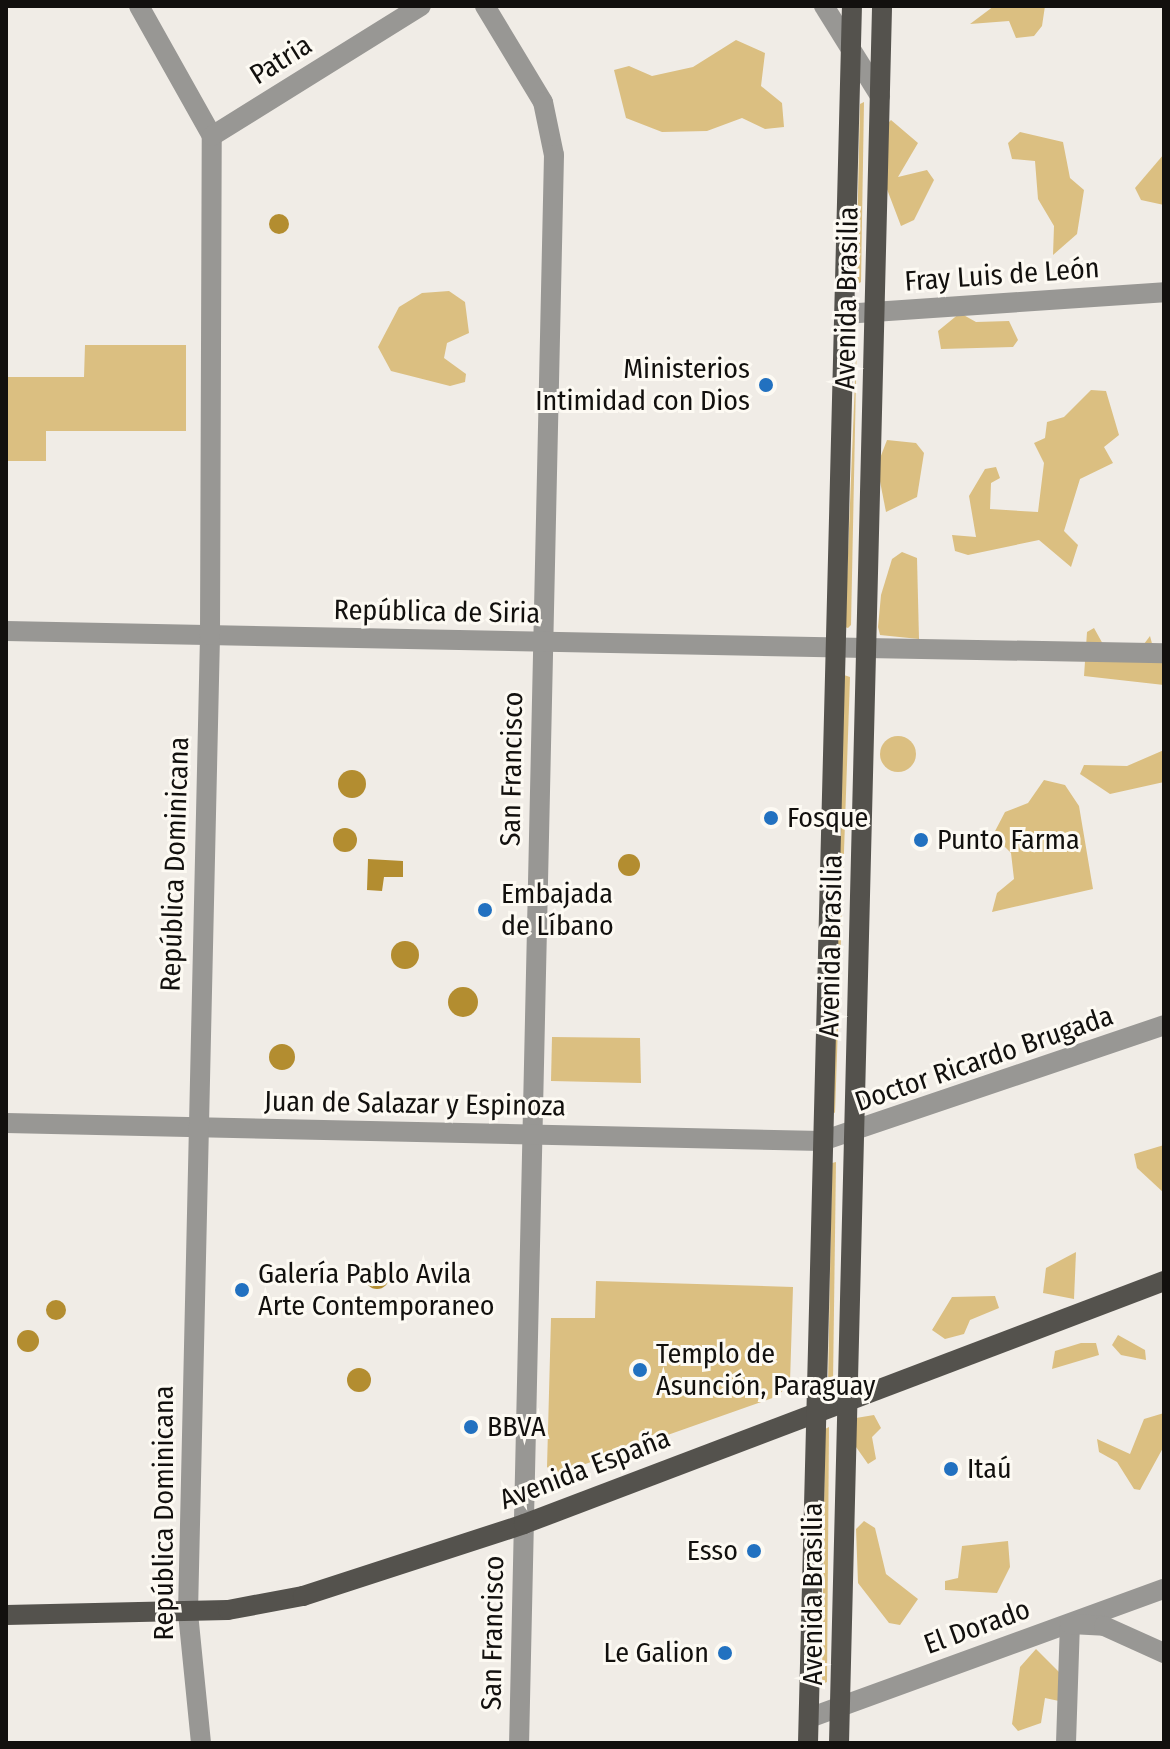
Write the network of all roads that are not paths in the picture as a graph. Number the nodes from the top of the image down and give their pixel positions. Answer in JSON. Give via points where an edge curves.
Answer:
{"nodes":[{"id":1,"x":139,"y":6,"type":"edge"},
{"id":2,"x":421,"y":6,"type":"edge"},
{"id":3,"x":485,"y":6,"type":"edge"},
{"id":4,"x":824,"y":6,"type":"edge"},
{"id":5,"x":852,"y":6,"type":"edge"},
{"id":6,"x":882,"y":6,"type":"edge"},
{"id":7,"x":851,"y":52,"type":"junction"},
{"id":8,"x":880,"y":96,"type":"junction"},
{"id":9,"x":212,"y":136,"type":"junction"},
{"id":10,"x":1164,"y":292,"type":"edge"},
{"id":11,"x":875,"y":312,"type":"junction"},
{"id":12,"x":844,"y":314,"type":"junction"},
{"id":13,"x":6,"y":631,"type":"edge"},
{"id":14,"x":210,"y":635,"type":"junction"},
{"id":15,"x":543,"y":642,"type":"junction"},
{"id":16,"x":866,"y":648,"type":"junction"},
{"id":17,"x":835,"y":649,"type":"junction"},
{"id":18,"x":1164,"y":653,"type":"edge"},
{"id":19,"x":1164,"y":1025,"type":"edge"},
{"id":20,"x":6,"y":1123,"type":"edge"},
{"id":21,"x":195,"y":1127,"type":"junction"},
{"id":22,"x":532,"y":1134,"type":"junction"},
{"id":23,"x":854,"y":1135,"type":"junction"},
{"id":24,"x":822,"y":1141,"type":"junction"},
{"id":25,"x":1164,"y":1281,"type":"edge"},
{"id":26,"x":843,"y":1401,"type":"junction"},
{"id":27,"x":815,"y":1410,"type":"junction"},
{"id":28,"x":524,"y":1524,"type":"junction"},
{"id":29,"x":1164,"y":1589,"type":"edge"},
{"id":30,"x":188,"y":1613,"type":"junction"},
{"id":31,"x":6,"y":1615,"type":"edge"},
{"id":32,"x":1070,"y":1624,"type":"junction"},
{"id":33,"x":1164,"y":1653,"type":"edge"},
{"id":34,"x":840,"y":1706,"type":"junction"},
{"id":35,"x":809,"y":1718,"type":"junction"},
{"id":36,"x":201,"y":1743,"type":"edge"},
{"id":37,"x":519,"y":1743,"type":"edge"},
{"id":38,"x":808,"y":1743,"type":"edge"},
{"id":39,"x":839,"y":1743,"type":"edge"},
{"id":40,"x":1066,"y":1743,"type":"edge"}],
"edges":[{"from":1,"to":9,"type":"street","name":"República Dominicana"},
{"from":2,"to":9,"type":"street","name":"Patria"},
{"from":3,"to":15,"type":"street","name":"San Francisco","via":[[543,102],[553,133]]},
{"from":4,"to":7,"type":"street"},
{"from":5,"to":7,"type":"main road","name":"Avenida Brasilia"},
{"from":6,"to":8,"type":"main road","name":"Avenida Brasilia"},
{"from":7,"to":8,"type":"street"},
{"from":7,"to":12,"type":"main road","name":"Avenida Brasilia"},
{"from":8,"to":11,"type":"main road","name":"Avenida Brasilia"},
{"from":9,"to":14,"type":"street","name":"República Dominicana"},
{"from":10,"to":11,"type":"street","name":"Fray Luis de León"},
{"from":11,"to":12,"type":"street","name":"Fray Luis de León"},
{"from":11,"to":16,"type":"main road","name":"Avenida Brasilia"},
{"from":12,"to":17,"type":"main road","name":"Avenida Brasilia"},
{"from":13,"to":14,"type":"street","name":"República de Siria"},
{"from":14,"to":15,"type":"street","name":"República de Siria"},
{"from":14,"to":21,"type":"street","name":"República Dominicana"},
{"from":15,"to":17,"type":"street","name":"República de Siria"},
{"from":15,"to":22,"type":"street","name":"San Francisco"},
{"from":16,"to":17,"type":"street","name":"República de Siria"},
{"from":16,"to":18,"type":"street","name":"República de Siria"},
{"from":16,"to":23,"type":"main road","name":"Avenida Brasilia"},
{"from":17,"to":24,"type":"main road","name":"Avenida Brasilia"},
{"from":19,"to":23,"type":"street","name":"Doctor Ricardo Brugada"},
{"from":20,"to":21,"type":"street","name":"Juan de Salazar y Espinoza"},
{"from":21,"to":22,"type":"street","name":"Juan de Salazar y Espinoza"},
{"from":21,"to":30,"type":"street","name":"República Dominicana"},
{"from":22,"to":24,"type":"street","name":"Juan de Salazar y Espinoza"},
{"from":22,"to":28,"type":"street","name":"San Francisco"},
{"from":23,"to":24,"type":"street","name":"Doctor Ricardo Brugada"},
{"from":23,"to":26,"type":"main road","name":"Avenida Brasilia"},
{"from":24,"to":27,"type":"main road","name":"Avenida Brasilia"},
{"from":25,"to":26,"type":"main road","name":"Avenida España"},
{"from":26,"to":27,"type":"main road","name":"Avenida España"},
{"from":26,"to":34,"type":"main road","name":"Avenida Brasilia"},
{"from":27,"to":28,"type":"main road","name":"Avenida España"},
{"from":27,"to":35,"type":"main road","name":"Avenida Brasilia"},
{"from":28,"to":30,"type":"main road","name":"Avenida España","via":[[303,1596]]},
{"from":28,"to":37,"type":"street","name":"San Francisco"},
{"from":29,"to":32,"type":"street","name":"El Dorado"},
{"from":30,"to":31,"type":"main road","name":"Avenida España"},
{"from":30,"to":36,"type":"street","name":"República Dominicana"},
{"from":32,"to":33,"type":"street","via":[[1104,1626]]},
{"from":32,"to":34,"type":"street","name":"El Dorado"},
{"from":32,"to":40,"type":"street"},
{"from":34,"to":35,"type":"street","name":"El Dorado"},
{"from":34,"to":39,"type":"main road","name":"Avenida Brasilia"},
{"from":35,"to":38,"type":"main road","name":"Avenida Brasilia"}]}
